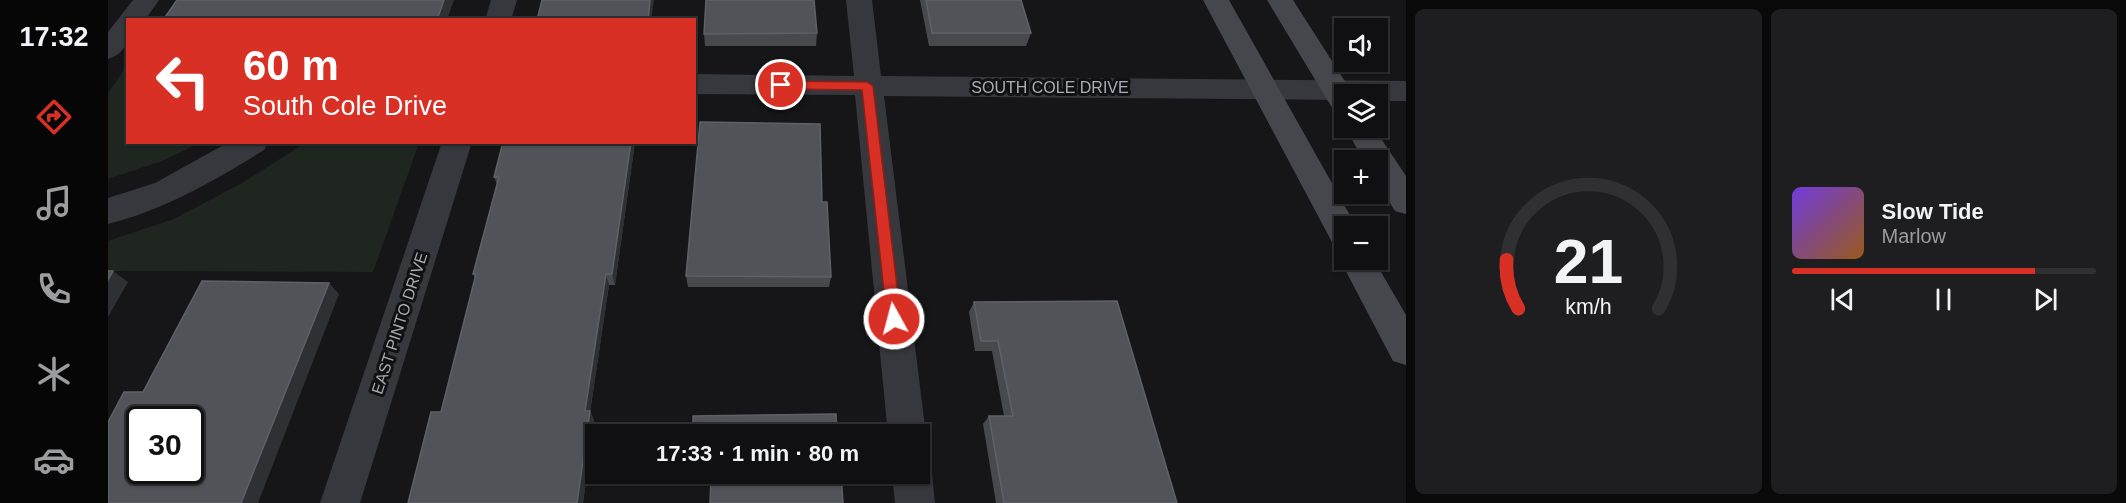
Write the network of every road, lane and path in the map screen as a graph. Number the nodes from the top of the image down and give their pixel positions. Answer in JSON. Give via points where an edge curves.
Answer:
{"nodes":[{"id":1,"x":146,"y":0,"type":"edge"},
{"id":2,"x":504,"y":0,"type":"edge"},
{"id":3,"x":859,"y":0,"type":"edge"},
{"id":4,"x":1216,"y":0,"type":"edge"},
{"id":5,"x":1280,"y":0,"type":"edge"},
{"id":6,"x":132,"y":18,"type":"edge"},
{"id":7,"x":499,"y":18,"type":"edge"},
{"id":8,"x":126,"y":28,"type":"edge"},
{"id":9,"x":108,"y":50,"type":"edge"},
{"id":10,"x":696,"y":84,"type":"edge"},
{"id":11,"x":867,"y":86,"type":"junction"},
{"id":12,"x":1334,"y":87,"type":"edge"},
{"id":13,"x":1264,"y":88,"type":"junction"},
{"id":14,"x":1406,"y":91,"type":"edge"},
{"id":15,"x":1388,"y":93,"type":"edge"},
{"id":16,"x":1334,"y":96,"type":"edge"},
{"id":17,"x":1365,"y":138,"type":"edge"},
{"id":18,"x":251,"y":144,"type":"edge"},
{"id":19,"x":456,"y":144,"type":"edge"},
{"id":20,"x":1406,"y":202,"type":"edge"},
{"id":21,"x":108,"y":211,"type":"edge"},
{"id":22,"x":1334,"y":217,"type":"edge"},
{"id":23,"x":1363,"y":270,"type":"edge"},
{"id":24,"x":1406,"y":349,"type":"edge"},
{"id":25,"x":906,"y":424,"type":"edge"},
{"id":26,"x":913,"y":484,"type":"edge"},
{"id":27,"x":340,"y":503,"type":"edge"},
{"id":28,"x":915,"y":503,"type":"edge"}],
"edges":[{"from":1,"to":6,"type":"street"},
{"from":2,"to":7,"type":"street"},
{"from":3,"to":11,"type":"street"},
{"from":4,"to":13,"type":"street"},
{"from":5,"to":12,"type":"street"},
{"from":8,"to":9,"type":"street"},
{"from":10,"to":11,"type":"street","name":"SOUTH COLE DRIVE"},
{"from":11,"to":13,"type":"street","name":"SOUTH COLE DRIVE"},
{"from":11,"to":25,"type":"street"},
{"from":13,"to":16,"type":"street","name":"SOUTH COLE DRIVE"},
{"from":13,"to":22,"type":"street"},
{"from":14,"to":15,"type":"street","name":"SOUTH COLE DRIVE"},
{"from":17,"to":20,"type":"street"},
{"from":18,"to":21,"type":"street","via":[[177,189]]},
{"from":19,"to":27,"type":"street","name":"EAST PINTO DRIVE"},
{"from":23,"to":24,"type":"street"},
{"from":26,"to":28,"type":"street"}]}
